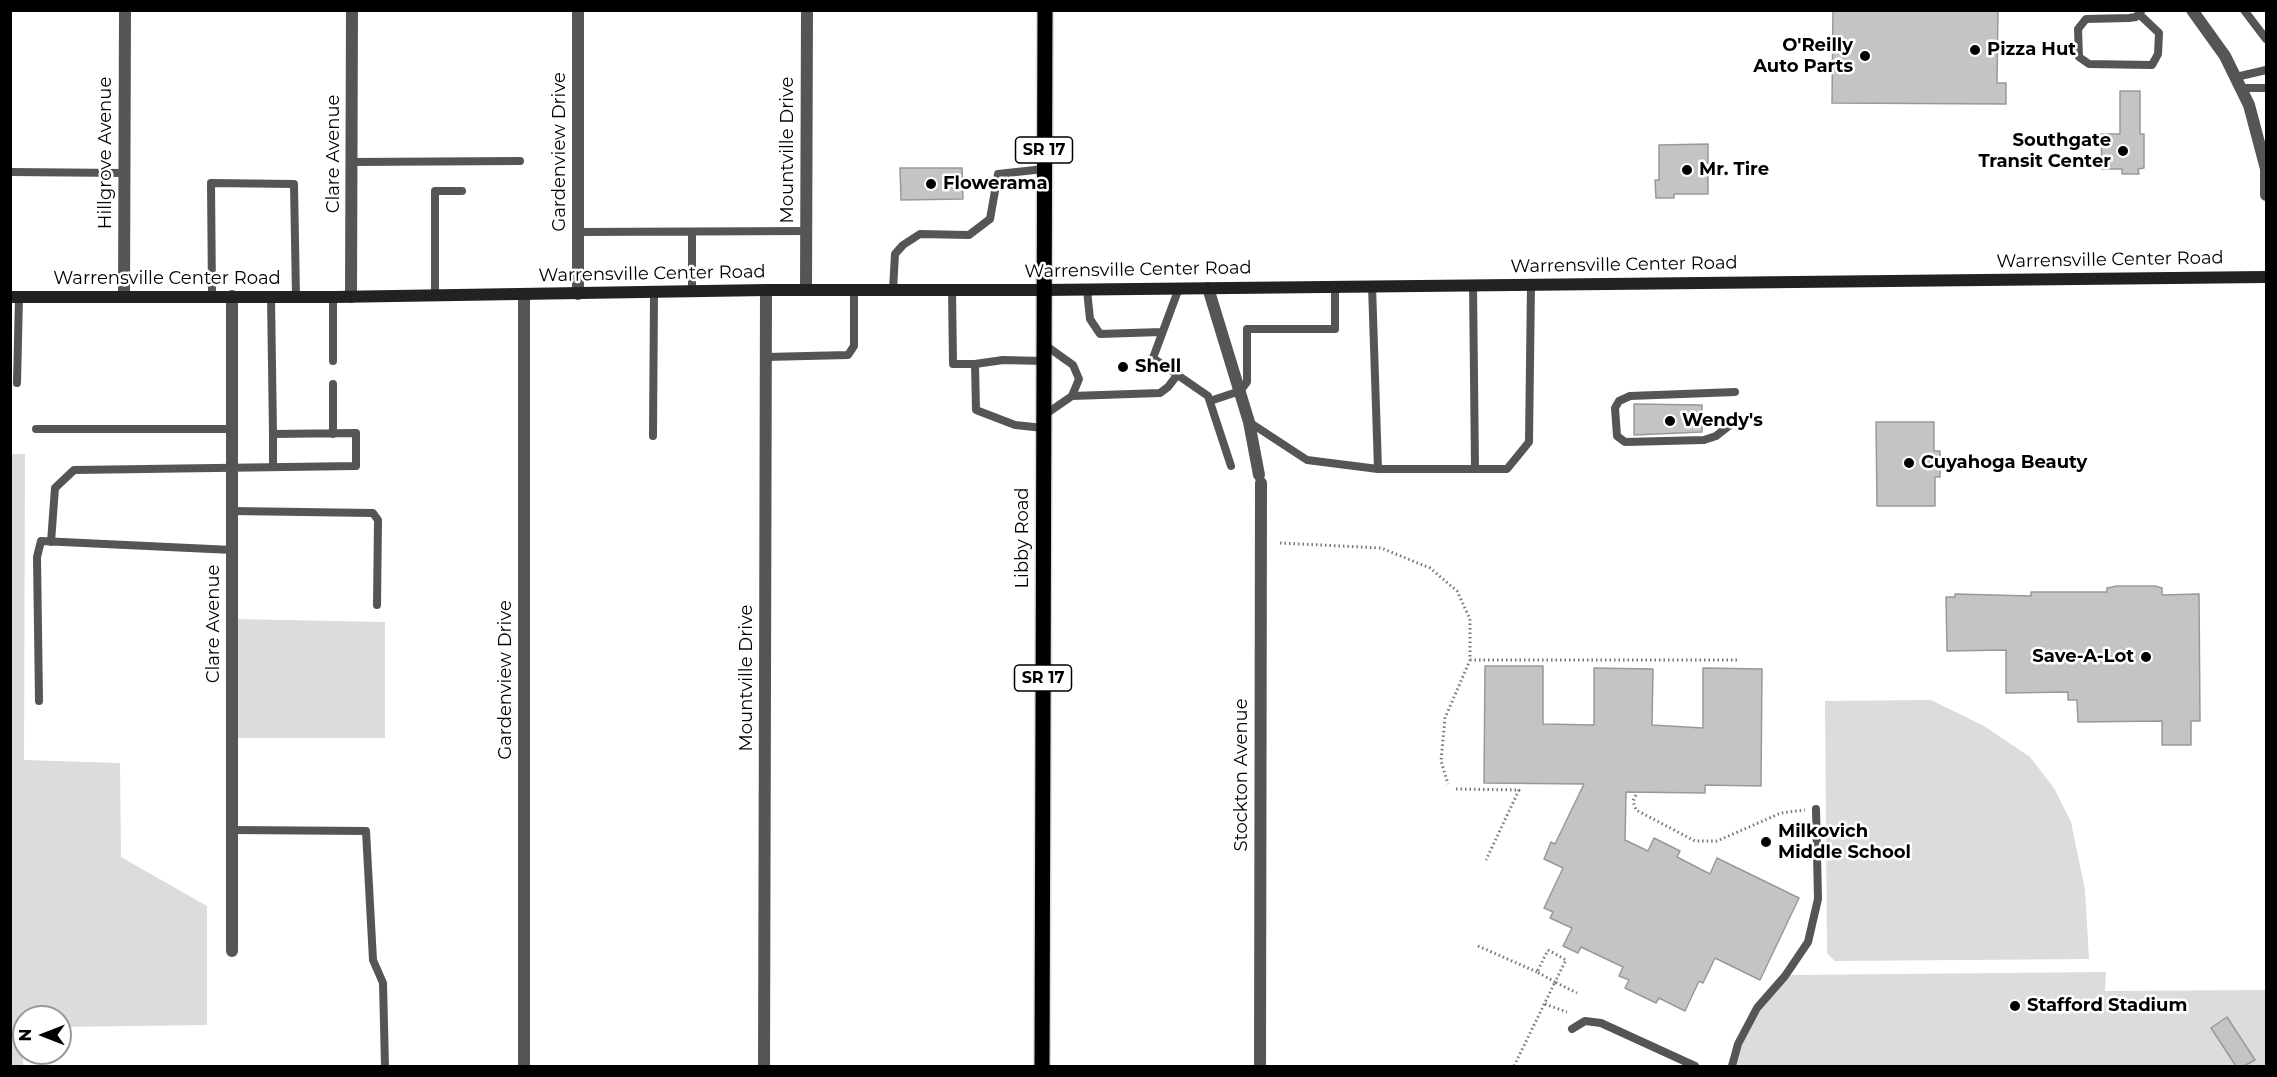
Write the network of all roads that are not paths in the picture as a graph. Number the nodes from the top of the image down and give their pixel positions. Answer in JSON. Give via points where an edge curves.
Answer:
{"nodes":[{"id":1,"x":125,"y":10,"type":"edge"},
{"id":2,"x":352,"y":10,"type":"edge"},
{"id":3,"x":578,"y":10,"type":"edge"},
{"id":4,"x":807,"y":10,"type":"edge"},
{"id":5,"x":1045,"y":10,"type":"edge"},
{"id":6,"x":2192,"y":10,"type":"edge"},
{"id":7,"x":2244,"y":10,"type":"edge"},
{"id":8,"x":2141,"y":12,"type":"edge"},
{"id":9,"x":2266,"y":39,"type":"edge"},
{"id":10,"x":2266,"y":70,"type":"edge"},
{"id":11,"x":2239,"y":83,"type":"junction"},
{"id":12,"x":2266,"y":88,"type":"edge"},
{"id":13,"x":2262,"y":134,"type":"edge"},
{"id":14,"x":520,"y":161,"type":"dead end"},
{"id":15,"x":352,"y":162,"type":"junction"},
{"id":16,"x":1044,"y":169,"type":"junction"},
{"id":17,"x":10,"y":172,"type":"edge"},
{"id":18,"x":124,"y":173,"type":"junction"},
{"id":19,"x":462,"y":191,"type":"dead end"},
{"id":20,"x":2266,"y":195,"type":"edge"},
{"id":21,"x":806,"y":231,"type":"junction"},
{"id":22,"x":578,"y":232,"type":"junction"},
{"id":23,"x":692,"y":232,"type":"junction"},
{"id":24,"x":2266,"y":272,"type":"edge"},
{"id":25,"x":2266,"y":277,"type":"edge"},
{"id":26,"x":1473,"y":284,"type":"junction"},
{"id":27,"x":1531,"y":284,"type":"junction"},
{"id":28,"x":1372,"y":285,"type":"junction"},
{"id":29,"x":1335,"y":286,"type":"junction"},
{"id":30,"x":1179,"y":288,"type":"junction"},
{"id":31,"x":1208,"y":288,"type":"junction"},
{"id":32,"x":766,"y":290,"type":"junction"},
{"id":33,"x":806,"y":290,"type":"junction"},
{"id":34,"x":854,"y":290,"type":"junction"},
{"id":35,"x":893,"y":290,"type":"junction"},
{"id":36,"x":952,"y":290,"type":"junction"},
{"id":37,"x":1043,"y":290,"type":"junction"},
{"id":38,"x":1087,"y":290,"type":"junction"},
{"id":39,"x":654,"y":292,"type":"junction"},
{"id":40,"x":692,"y":292,"type":"junction"},
{"id":41,"x":524,"y":294,"type":"junction"},
{"id":42,"x":578,"y":294,"type":"junction"},
{"id":43,"x":212,"y":296,"type":"junction"},
{"id":44,"x":232,"y":296,"type":"junction"},
{"id":45,"x":435,"y":296,"type":"junction"},
{"id":46,"x":15,"y":297,"type":"edge"},
{"id":47,"x":124,"y":297,"type":"junction"},
{"id":48,"x":271,"y":297,"type":"junction"},
{"id":49,"x":296,"y":297,"type":"junction"},
{"id":50,"x":333,"y":297,"type":"junction"},
{"id":51,"x":351,"y":297,"type":"junction"},
{"id":52,"x":1161,"y":333,"type":"junction"},
{"id":53,"x":14,"y":341,"type":"edge"},
{"id":54,"x":1043,"y":344,"type":"junction"},
{"id":55,"x":766,"y":357,"type":"junction"},
{"id":56,"x":333,"y":361,"type":"dead end"},
{"id":57,"x":1043,"y":361,"type":"junction"},
{"id":58,"x":975,"y":364,"type":"junction"},
{"id":59,"x":1178,"y":374,"type":"junction"},
{"id":60,"x":17,"y":383,"type":"dead end"},
{"id":61,"x":333,"y":384,"type":"dead end"},
{"id":62,"x":1240,"y":391,"type":"junction"},
{"id":63,"x":1735,"y":392,"type":"dead end"},
{"id":64,"x":1072,"y":396,"type":"junction"},
{"id":65,"x":1210,"y":401,"type":"junction"},
{"id":66,"x":1735,"y":421,"type":"dead end"},
{"id":67,"x":1043,"y":422,"type":"junction"},
{"id":68,"x":1249,"y":422,"type":"junction"},
{"id":69,"x":36,"y":429,"type":"dead end"},
{"id":70,"x":232,"y":429,"type":"junction"},
{"id":71,"x":273,"y":434,"type":"junction"},
{"id":72,"x":333,"y":434,"type":"junction"},
{"id":73,"x":653,"y":436,"type":"dead end"},
{"id":74,"x":273,"y":466,"type":"junction"},
{"id":75,"x":1232,"y":466,"type":"dead end"},
{"id":76,"x":232,"y":467,"type":"junction"},
{"id":77,"x":1378,"y":469,"type":"junction"},
{"id":78,"x":1475,"y":469,"type":"junction"},
{"id":79,"x":232,"y":511,"type":"junction"},
{"id":80,"x":51,"y":542,"type":"junction"},
{"id":81,"x":232,"y":550,"type":"junction"},
{"id":82,"x":377,"y":605,"type":"dead end"},
{"id":83,"x":39,"y":701,"type":"dead end"},
{"id":84,"x":1816,"y":809,"type":"road end"},
{"id":85,"x":232,"y":830,"type":"junction"},
{"id":86,"x":232,"y":951,"type":"dead end"},
{"id":87,"x":1572,"y":1029,"type":"dead end"},
{"id":88,"x":385,"y":1066,"type":"edge"},
{"id":89,"x":524,"y":1066,"type":"edge"},
{"id":90,"x":764,"y":1066,"type":"edge"},
{"id":91,"x":1042,"y":1066,"type":"edge"},
{"id":92,"x":1260,"y":1066,"type":"edge"},
{"id":93,"x":1695,"y":1066,"type":"edge"},
{"id":94,"x":1732,"y":1066,"type":"edge"}],
"edges":[{"from":1,"to":18,"type":"street","name":"Hillgrove Avenue"},
{"from":2,"to":15,"type":"street","name":"Clare Avenue"},
{"from":3,"to":22,"type":"street","name":"Gardenview Drive"},
{"from":4,"to":21,"type":"street","name":"Mountville Drive"},
{"from":5,"to":16,"type":"main road","name":"Libby Road","number":"SR 17"},
{"from":6,"to":11,"type":"street"},
{"from":7,"to":9,"type":"lane"},
{"from":8,"to":8,"type":"lane","via":[[2129,18],[2086,19],[2078,29],[2079,57],[2089,64],[2152,65],[2158,54],[2159,33]]},
{"from":10,"to":11,"type":"lane"},
{"from":11,"to":12,"type":"lane"},
{"from":11,"to":13,"type":"street"},
{"from":13,"to":20,"type":"street"},
{"from":14,"to":15,"type":"lane"},
{"from":15,"to":51,"type":"street","name":"Clare Avenue"},
{"from":16,"to":35,"type":"lane","via":[[998,174],[990,219],[969,234],[920,234],[903,245],[895,254]]},
{"from":16,"to":37,"type":"main road","name":"Libby Road","number":"SR 17"},
{"from":17,"to":18,"type":"lane"},
{"from":18,"to":47,"type":"street","name":"Hillgrove Avenue"},
{"from":19,"to":45,"type":"lane","via":[[435,191]]},
{"from":21,"to":23,"type":"lane"},
{"from":21,"to":33,"type":"street","name":"Mountville Drive"},
{"from":22,"to":23,"type":"lane"},
{"from":22,"to":42,"type":"street","name":"Gardenview Drive"},
{"from":23,"to":40,"type":"lane"},
{"from":24,"to":25,"type":"street"},
{"from":25,"to":27,"type":"main road","name":"Warrensville Center Road"},
{"from":26,"to":27,"type":"main road","name":"Warrensville Center Road"},
{"from":26,"to":28,"type":"main road","name":"Warrensville Center Road"},
{"from":26,"to":78,"type":"lane"},
{"from":27,"to":78,"type":"lane","via":[[1529,442],[1507,469]]},
{"from":28,"to":29,"type":"main road","name":"Warrensville Center Road"},
{"from":28,"to":77,"type":"lane"},
{"from":29,"to":31,"type":"main road","name":"Warrensville Center Road"},
{"from":29,"to":62,"type":"lane","via":[[1335,329],[1247,330],[1247,382]]},
{"from":30,"to":31,"type":"main road","name":"Warrensville Center Road"},
{"from":30,"to":38,"type":"main road","name":"Warrensville Center Road"},
{"from":30,"to":52,"type":"lane"},
{"from":31,"to":62,"type":"street","name":"Stockton Avenue"},
{"from":32,"to":33,"type":"main road","name":"Warrensville Center Road"},
{"from":32,"to":40,"type":"main road","name":"Warrensville Center Road"},
{"from":32,"to":55,"type":"street","name":"Mountville Drive"},
{"from":33,"to":34,"type":"main road","name":"Warrensville Center Road"},
{"from":34,"to":35,"type":"main road","name":"Warrensville Center Road"},
{"from":34,"to":55,"type":"lane","via":[[854,346],[848,355]]},
{"from":35,"to":36,"type":"main road","name":"Warrensville Center Road"},
{"from":36,"to":37,"type":"main road","name":"Warrensville Center Road"},
{"from":36,"to":58,"type":"lane","via":[[953,364]]},
{"from":37,"to":38,"type":"main road","name":"Warrensville Center Road"},
{"from":37,"to":54,"type":"main road","name":"Libby Road","number":"SR 17"},
{"from":38,"to":52,"type":"lane","via":[[1090,319],[1100,334]]},
{"from":39,"to":40,"type":"main road","name":"Warrensville Center Road"},
{"from":39,"to":42,"type":"main road","name":"Warrensville Center Road"},
{"from":39,"to":73,"type":"lane"},
{"from":41,"to":42,"type":"main road","name":"Warrensville Center Road"},
{"from":41,"to":45,"type":"main road","name":"Warrensville Center Road"},
{"from":41,"to":89,"type":"street","name":"Gardenview Drive"},
{"from":43,"to":44,"type":"main road","name":"Warrensville Center Road"},
{"from":43,"to":47,"type":"main road","name":"Warrensville Center Road"},
{"from":43,"to":49,"type":"lane","via":[[211,183],[294,184]]},
{"from":44,"to":48,"type":"main road","name":"Warrensville Center Road"},
{"from":44,"to":70,"type":"street","name":"Clare Avenue"},
{"from":45,"to":51,"type":"main road","name":"Warrensville Center Road"},
{"from":46,"to":47,"type":"main road","name":"Warrensville Center Road"},
{"from":46,"to":53,"type":"lane"},
{"from":48,"to":49,"type":"main road","name":"Warrensville Center Road"},
{"from":48,"to":71,"type":"lane"},
{"from":49,"to":50,"type":"main road","name":"Warrensville Center Road"},
{"from":50,"to":51,"type":"main road","name":"Warrensville Center Road"},
{"from":50,"to":56,"type":"lane"},
{"from":52,"to":59,"type":"lane","via":[[1152,354],[1154,360]]},
{"from":53,"to":60,"type":"lane"},
{"from":54,"to":57,"type":"main road","name":"Libby Road","number":"SR 17"},
{"from":54,"to":64,"type":"lane","via":[[1077,370],[1077,387]]},
{"from":55,"to":90,"type":"street","name":"Mountville Drive"},
{"from":57,"to":58,"type":"lane"},
{"from":57,"to":67,"type":"main road","name":"Libby Road","number":"SR 17"},
{"from":58,"to":67,"type":"lane","via":[[976,410],[1015,425]]},
{"from":59,"to":64,"type":"lane","via":[[1160,393]]},
{"from":59,"to":65,"type":"lane","via":[[1204,392]]},
{"from":61,"to":72,"type":"lane"},
{"from":62,"to":65,"type":"lane"},
{"from":62,"to":68,"type":"street","name":"Stockton Avenue"},
{"from":63,"to":66,"type":"lane","via":[[1630,396],[1615,408],[1617,436],[1625,442],[1704,440]]},
{"from":64,"to":67,"type":"lane"},
{"from":65,"to":75,"type":"lane"},
{"from":67,"to":91,"type":"main road","name":"Libby Road","number":"SR 17"},
{"from":68,"to":77,"type":"lane","via":[[1307,460]]},
{"from":68,"to":92,"type":"street","name":"Stockton Avenue","via":[[1260,479]]},
{"from":69,"to":70,"type":"lane"},
{"from":70,"to":76,"type":"street","name":"Clare Avenue"},
{"from":71,"to":72,"type":"lane"},
{"from":71,"to":74,"type":"lane"},
{"from":72,"to":74,"type":"lane","via":[[356,433],[356,465]]},
{"from":74,"to":76,"type":"lane"},
{"from":76,"to":79,"type":"street","name":"Clare Avenue"},
{"from":76,"to":80,"type":"lane","via":[[74,470],[55,488]]},
{"from":77,"to":78,"type":"lane"},
{"from":79,"to":81,"type":"street","name":"Clare Avenue"},
{"from":79,"to":82,"type":"lane","via":[[373,513],[378,520]]},
{"from":80,"to":81,"type":"lane"},
{"from":80,"to":83,"type":"lane","via":[[41,541],[37,557]]},
{"from":81,"to":85,"type":"street","name":"Clare Avenue"},
{"from":84,"to":94,"type":"lane","via":[[1818,899],[1808,942],[1757,1008],[1738,1044]]},
{"from":85,"to":86,"type":"street","name":"Clare Avenue"},
{"from":85,"to":88,"type":"lane","via":[[366,831],[373,960],[383,983]]},
{"from":87,"to":93,"type":"lane","via":[[1585,1021],[1601,1023]]}]}
